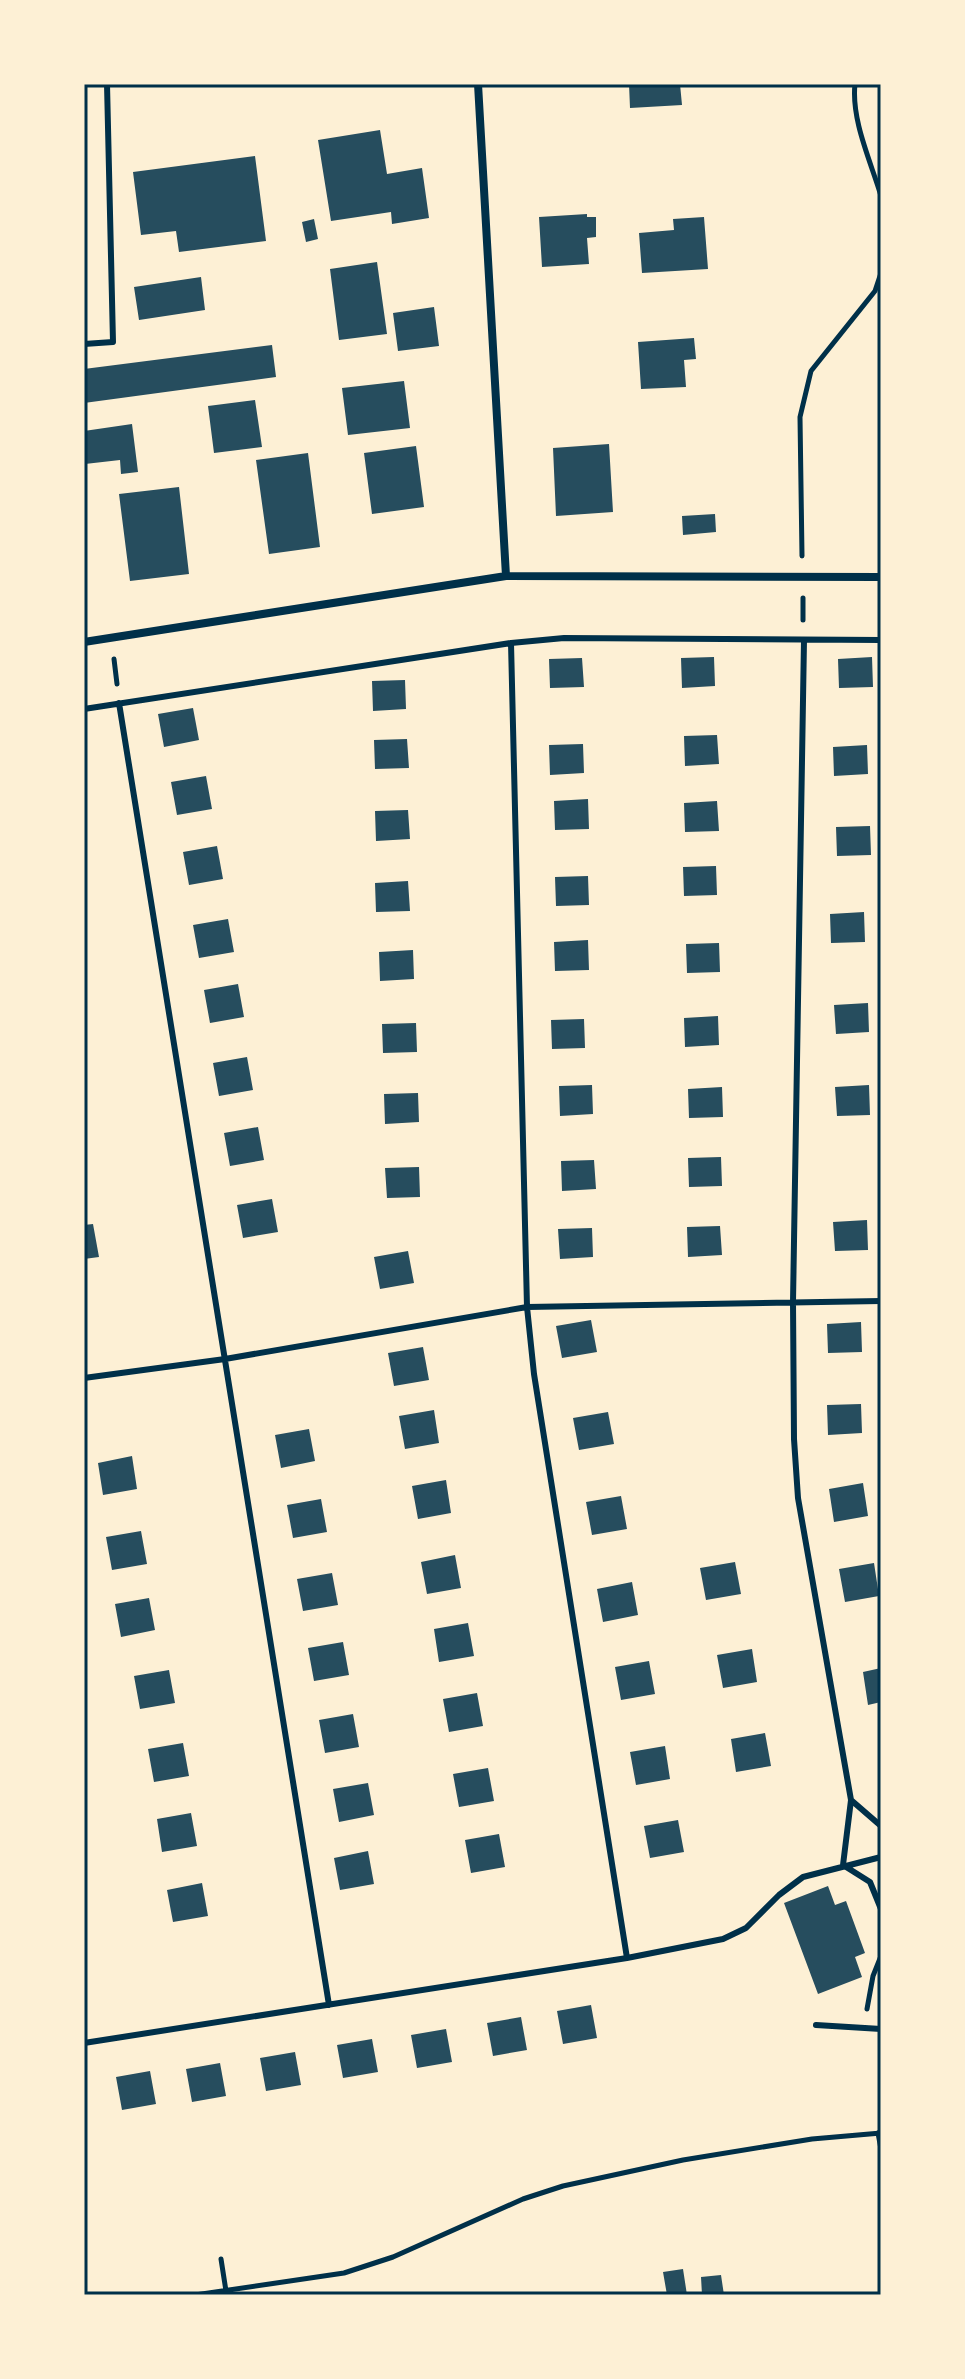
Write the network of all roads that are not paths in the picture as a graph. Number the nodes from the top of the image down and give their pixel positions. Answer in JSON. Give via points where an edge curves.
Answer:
{"nodes":[{"id":1,"x":107,"y":84,"type":"edge"},
{"id":2,"x":478,"y":84,"type":"edge"},
{"id":3,"x":84,"y":344,"type":"edge"},
{"id":4,"x":506,"y":576,"type":"junction"},
{"id":5,"x":881,"y":577,"type":"edge"},
{"id":6,"x":804,"y":640,"type":"junction"},
{"id":7,"x":881,"y":640,"type":"edge"},
{"id":8,"x":84,"y":642,"type":"edge"},
{"id":9,"x":511,"y":643,"type":"junction"},
{"id":10,"x":119,"y":703,"type":"junction"},
{"id":11,"x":84,"y":709,"type":"edge"},
{"id":12,"x":881,"y":1301,"type":"edge"},
{"id":13,"x":793,"y":1302,"type":"junction"},
{"id":14,"x":527,"y":1307,"type":"junction"},
{"id":15,"x":225,"y":1359,"type":"junction"},
{"id":16,"x":84,"y":1378,"type":"edge"},
{"id":17,"x":851,"y":1800,"type":"junction"},
{"id":18,"x":881,"y":1826,"type":"edge"},
{"id":19,"x":881,"y":1857,"type":"edge"},
{"id":20,"x":843,"y":1865,"type":"junction"},
{"id":21,"x":881,"y":1909,"type":"edge"},
{"id":22,"x":627,"y":1958,"type":"junction"},
{"id":23,"x":329,"y":2005,"type":"junction"},
{"id":24,"x":816,"y":2025,"type":"dead end"},
{"id":25,"x":881,"y":2029,"type":"edge"},
{"id":26,"x":84,"y":2043,"type":"edge"}],
"edges":[{"from":1,"to":3,"type":"lane","via":[[113,342]]},
{"from":2,"to":4,"type":"street"},
{"from":4,"to":5,"type":"street"},
{"from":4,"to":8,"type":"street"},
{"from":6,"to":7,"type":"lane"},
{"from":6,"to":9,"type":"lane","via":[[564,638]]},
{"from":6,"to":13,"type":"lane"},
{"from":9,"to":10,"type":"lane"},
{"from":9,"to":14,"type":"lane"},
{"from":10,"to":11,"type":"lane"},
{"from":10,"to":15,"type":"lane"},
{"from":12,"to":13,"type":"lane"},
{"from":13,"to":14,"type":"lane"},
{"from":13,"to":17,"type":"lane","via":[[798,1498]]},
{"from":14,"to":15,"type":"lane"},
{"from":14,"to":22,"type":"lane"},
{"from":15,"to":16,"type":"lane"},
{"from":15,"to":23,"type":"lane"},
{"from":17,"to":18,"type":"lane"},
{"from":17,"to":20,"type":"lane"},
{"from":19,"to":20,"type":"lane"},
{"from":20,"to":21,"type":"lane","via":[[870,1882]]},
{"from":20,"to":22,"type":"lane","via":[[803,1877],[746,1928],[723,1939]]},
{"from":22,"to":23,"type":"lane"},
{"from":23,"to":26,"type":"lane"},
{"from":24,"to":25,"type":"lane"}]}
